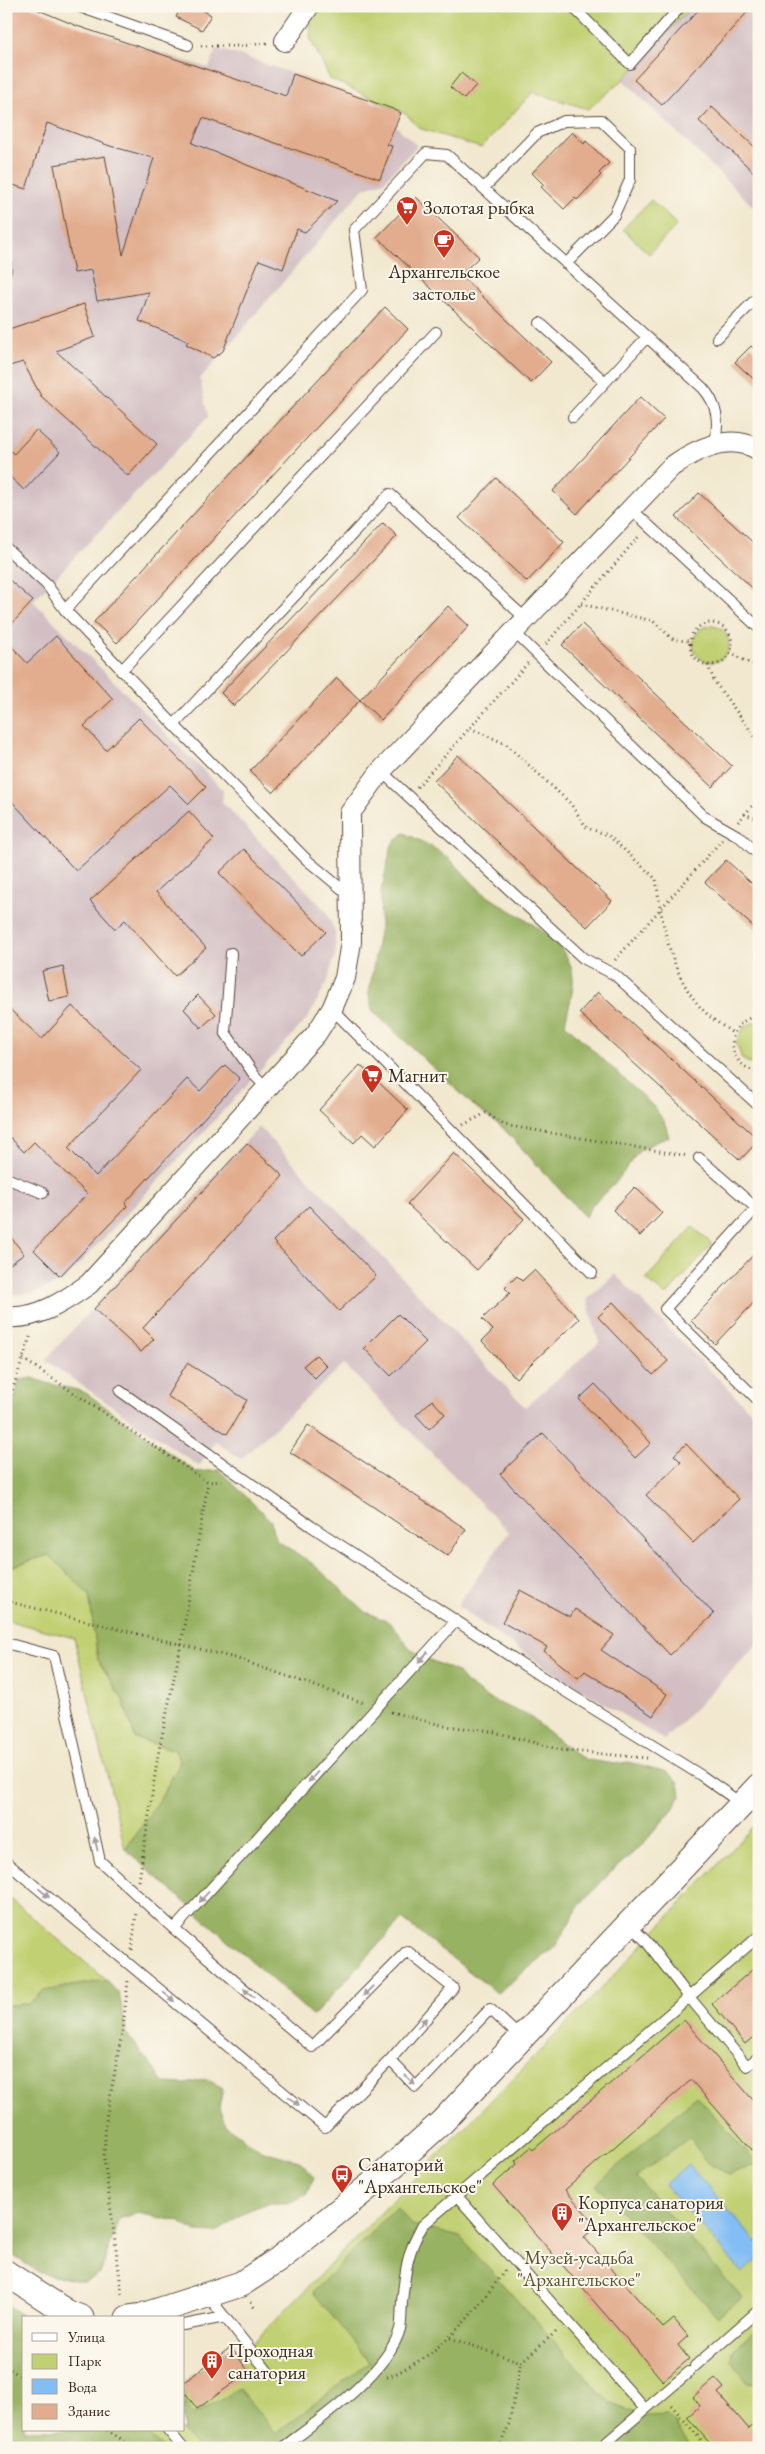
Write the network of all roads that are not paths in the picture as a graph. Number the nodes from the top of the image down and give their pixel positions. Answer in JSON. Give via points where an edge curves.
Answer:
{"nodes":[{"id":1,"x":309,"y":6,"type":"edge"},
{"id":2,"x":572,"y":6,"type":"edge"},
{"id":3,"x":680,"y":6,"type":"edge"},
{"id":4,"x":81,"y":7,"type":"edge"},
{"id":5,"x":285,"y":41,"type":"road end"},
{"id":6,"x":188,"y":45,"type":"road end"},
{"id":7,"x":484,"y":188,"type":"junction"},
{"id":8,"x":6,"y":212,"type":"edge"},
{"id":9,"x":566,"y":264,"type":"junction"},
{"id":10,"x":6,"y":271,"type":"edge"},
{"id":11,"x":759,"y":301,"type":"edge"},
{"id":12,"x":540,"y":323,"type":"dead end"},
{"id":13,"x":436,"y":332,"type":"dead end"},
{"id":14,"x":647,"y":337,"type":"junction"},
{"id":15,"x":717,"y":338,"type":"dead end"},
{"id":16,"x":605,"y":382,"type":"junction"},
{"id":17,"x":573,"y":417,"type":"dead end"},
{"id":18,"x":714,"y":444,"type":"junction"},
{"id":19,"x":759,"y":450,"type":"edge"},
{"id":20,"x":630,"y":508,"type":"junction"},
{"id":21,"x":6,"y":548,"type":"edge"},
{"id":22,"x":64,"y":610,"type":"junction"},
{"id":23,"x":520,"y":626,"type":"junction"},
{"id":24,"x":759,"y":628,"type":"edge"},
{"id":25,"x":121,"y":671,"type":"junction"},
{"id":26,"x":174,"y":725,"type":"junction"},
{"id":27,"x":381,"y":771,"type":"junction"},
{"id":28,"x":759,"y":855,"type":"edge"},
{"id":29,"x":349,"y":895,"type":"junction"},
{"id":30,"x":231,"y":953,"type":"dead end"},
{"id":31,"x":332,"y":1009,"type":"junction"},
{"id":32,"x":267,"y":1088,"type":"junction"},
{"id":33,"x":759,"y":1106,"type":"edge"},
{"id":34,"x":699,"y":1158,"type":"road end"},
{"id":35,"x":6,"y":1178,"type":"edge"},
{"id":36,"x":43,"y":1193,"type":"dead end"},
{"id":37,"x":758,"y":1206,"type":"edge"},
{"id":38,"x":592,"y":1273,"type":"dead end"},
{"id":39,"x":8,"y":1322,"type":"edge"},
{"id":40,"x":120,"y":1391,"type":"dead end"},
{"id":41,"x":759,"y":1401,"type":"edge"},
{"id":42,"x":456,"y":1621,"type":"junction"},
{"id":43,"x":6,"y":1643,"type":"edge"},
{"id":44,"x":759,"y":1786,"type":"edge"},
{"id":45,"x":742,"y":1804,"type":"junction"},
{"id":46,"x":6,"y":1862,"type":"edge"},
{"id":47,"x":629,"y":1923,"type":"junction"},
{"id":48,"x":174,"y":1929,"type":"junction"},
{"id":49,"x":759,"y":1936,"type":"edge"},
{"id":50,"x":689,"y":1997,"type":"junction"},
{"id":51,"x":521,"y":2038,"type":"junction"},
{"id":52,"x":759,"y":2057,"type":"edge"},
{"id":53,"x":390,"y":2060,"type":"junction"},
{"id":54,"x":457,"y":2196,"type":"junction"},
{"id":55,"x":6,"y":2272,"type":"edge"},
{"id":56,"x":208,"y":2296,"type":"junction"},
{"id":57,"x":759,"y":2310,"type":"edge"},
{"id":58,"x":76,"y":2316,"type":"edge"},
{"id":59,"x":142,"y":2316,"type":"edge"},
{"id":60,"x":225,"y":2317,"type":"junction"},
{"id":61,"x":185,"y":2325,"type":"edge"},
{"id":62,"x":269,"y":2373,"type":"dead end"},
{"id":63,"x":645,"y":2409,"type":"junction"},
{"id":64,"x":170,"y":2432,"type":"edge"},
{"id":65,"x":183,"y":2448,"type":"edge"},
{"id":66,"x":282,"y":2448,"type":"edge"},
{"id":67,"x":600,"y":2448,"type":"edge"}],
"edges":[{"from":1,"to":5,"type":"street"},
{"from":2,"to":3,"type":"lane","via":[[630,64]]},
{"from":4,"to":6,"type":"lane"},
{"from":7,"to":9,"type":"lane"},
{"from":7,"to":9,"type":"lane","via":[[537,133],[564,121],[601,120],[630,148],[630,180],[614,215]]},
{"from":7,"to":22,"type":"lane","via":[[447,155],[426,153],[354,230],[362,290]]},
{"from":8,"to":10,"type":"lane"},
{"from":9,"to":14,"type":"lane"},
{"from":11,"to":15,"type":"lane","via":[[754,301]]},
{"from":12,"to":16,"type":"lane"},
{"from":13,"to":25,"type":"lane"},
{"from":14,"to":16,"type":"lane"},
{"from":14,"to":18,"type":"lane","via":[[712,398],[717,412]]},
{"from":16,"to":17,"type":"lane"},
{"from":18,"to":19,"type":"street","via":[[736,443]]},
{"from":18,"to":20,"type":"street","via":[[697,450],[671,468]]},
{"from":20,"to":23,"type":"street"},
{"from":20,"to":24,"type":"lane"},
{"from":21,"to":22,"type":"lane","via":[[47,586]]},
{"from":22,"to":25,"type":"lane"},
{"from":23,"to":26,"type":"lane","via":[[390,494]]},
{"from":23,"to":27,"type":"street"},
{"from":23,"to":28,"type":"lane","via":[[705,817],[740,837]]},
{"from":25,"to":26,"type":"lane"},
{"from":26,"to":29,"type":"lane","via":[[307,860]]},
{"from":27,"to":29,"type":"street","via":[[350,813]]},
{"from":27,"to":33,"type":"lane","via":[[583,958],[615,976]]},
{"from":29,"to":31,"type":"street","via":[[351,942],[345,978]]},
{"from":30,"to":32,"type":"lane","via":[[226,1032],[255,1076]]},
{"from":31,"to":32,"type":"street","via":[[316,1034]]},
{"from":31,"to":38,"type":"lane"},
{"from":32,"to":39,"type":"street","via":[[89,1284],[64,1302]]},
{"from":34,"to":37,"type":"lane"},
{"from":35,"to":36,"type":"lane"},
{"from":37,"to":41,"type":"lane","via":[[665,1309]]},
{"from":40,"to":42,"type":"lane","via":[[311,1526]]},
{"from":42,"to":45,"type":"lane"},
{"from":42,"to":48,"type":"lane","one_way":true},
{"from":48,"to":43,"type":"lane","one_way":true,"via":[[100,1861],[54,1656]]},
{"from":44,"to":45,"type":"street"},
{"from":45,"to":47,"type":"street"},
{"from":46,"to":53,"type":"lane","one_way":true,"via":[[325,2127]]},
{"from":47,"to":50,"type":"lane"},
{"from":47,"to":51,"type":"street"},
{"from":53,"to":48,"type":"lane","one_way":true,"via":[[453,1988],[407,1951],[312,2047]]},
{"from":49,"to":50,"type":"lane"},
{"from":50,"to":52,"type":"lane","via":[[748,2066]]},
{"from":50,"to":54,"type":"lane"},
{"from":53,"to":51,"type":"lane","one_way":true,"via":[[416,2086],[490,2010]]},
{"from":51,"to":56,"type":"street","via":[[442,2122],[315,2231],[240,2284]]},
{"from":54,"to":63,"type":"lane"},
{"from":54,"to":66,"type":"lane","via":[[423,2226],[412,2242],[405,2274],[400,2329],[392,2345],[366,2380],[332,2411]]},
{"from":55,"to":58,"type":"street"},
{"from":56,"to":59,"type":"street"},
{"from":56,"to":60,"type":"lane"},
{"from":57,"to":63,"type":"lane"},
{"from":60,"to":61,"type":"lane"},
{"from":60,"to":62,"type":"lane"},
{"from":63,"to":67,"type":"lane"},
{"from":64,"to":65,"type":"lane"}]}
